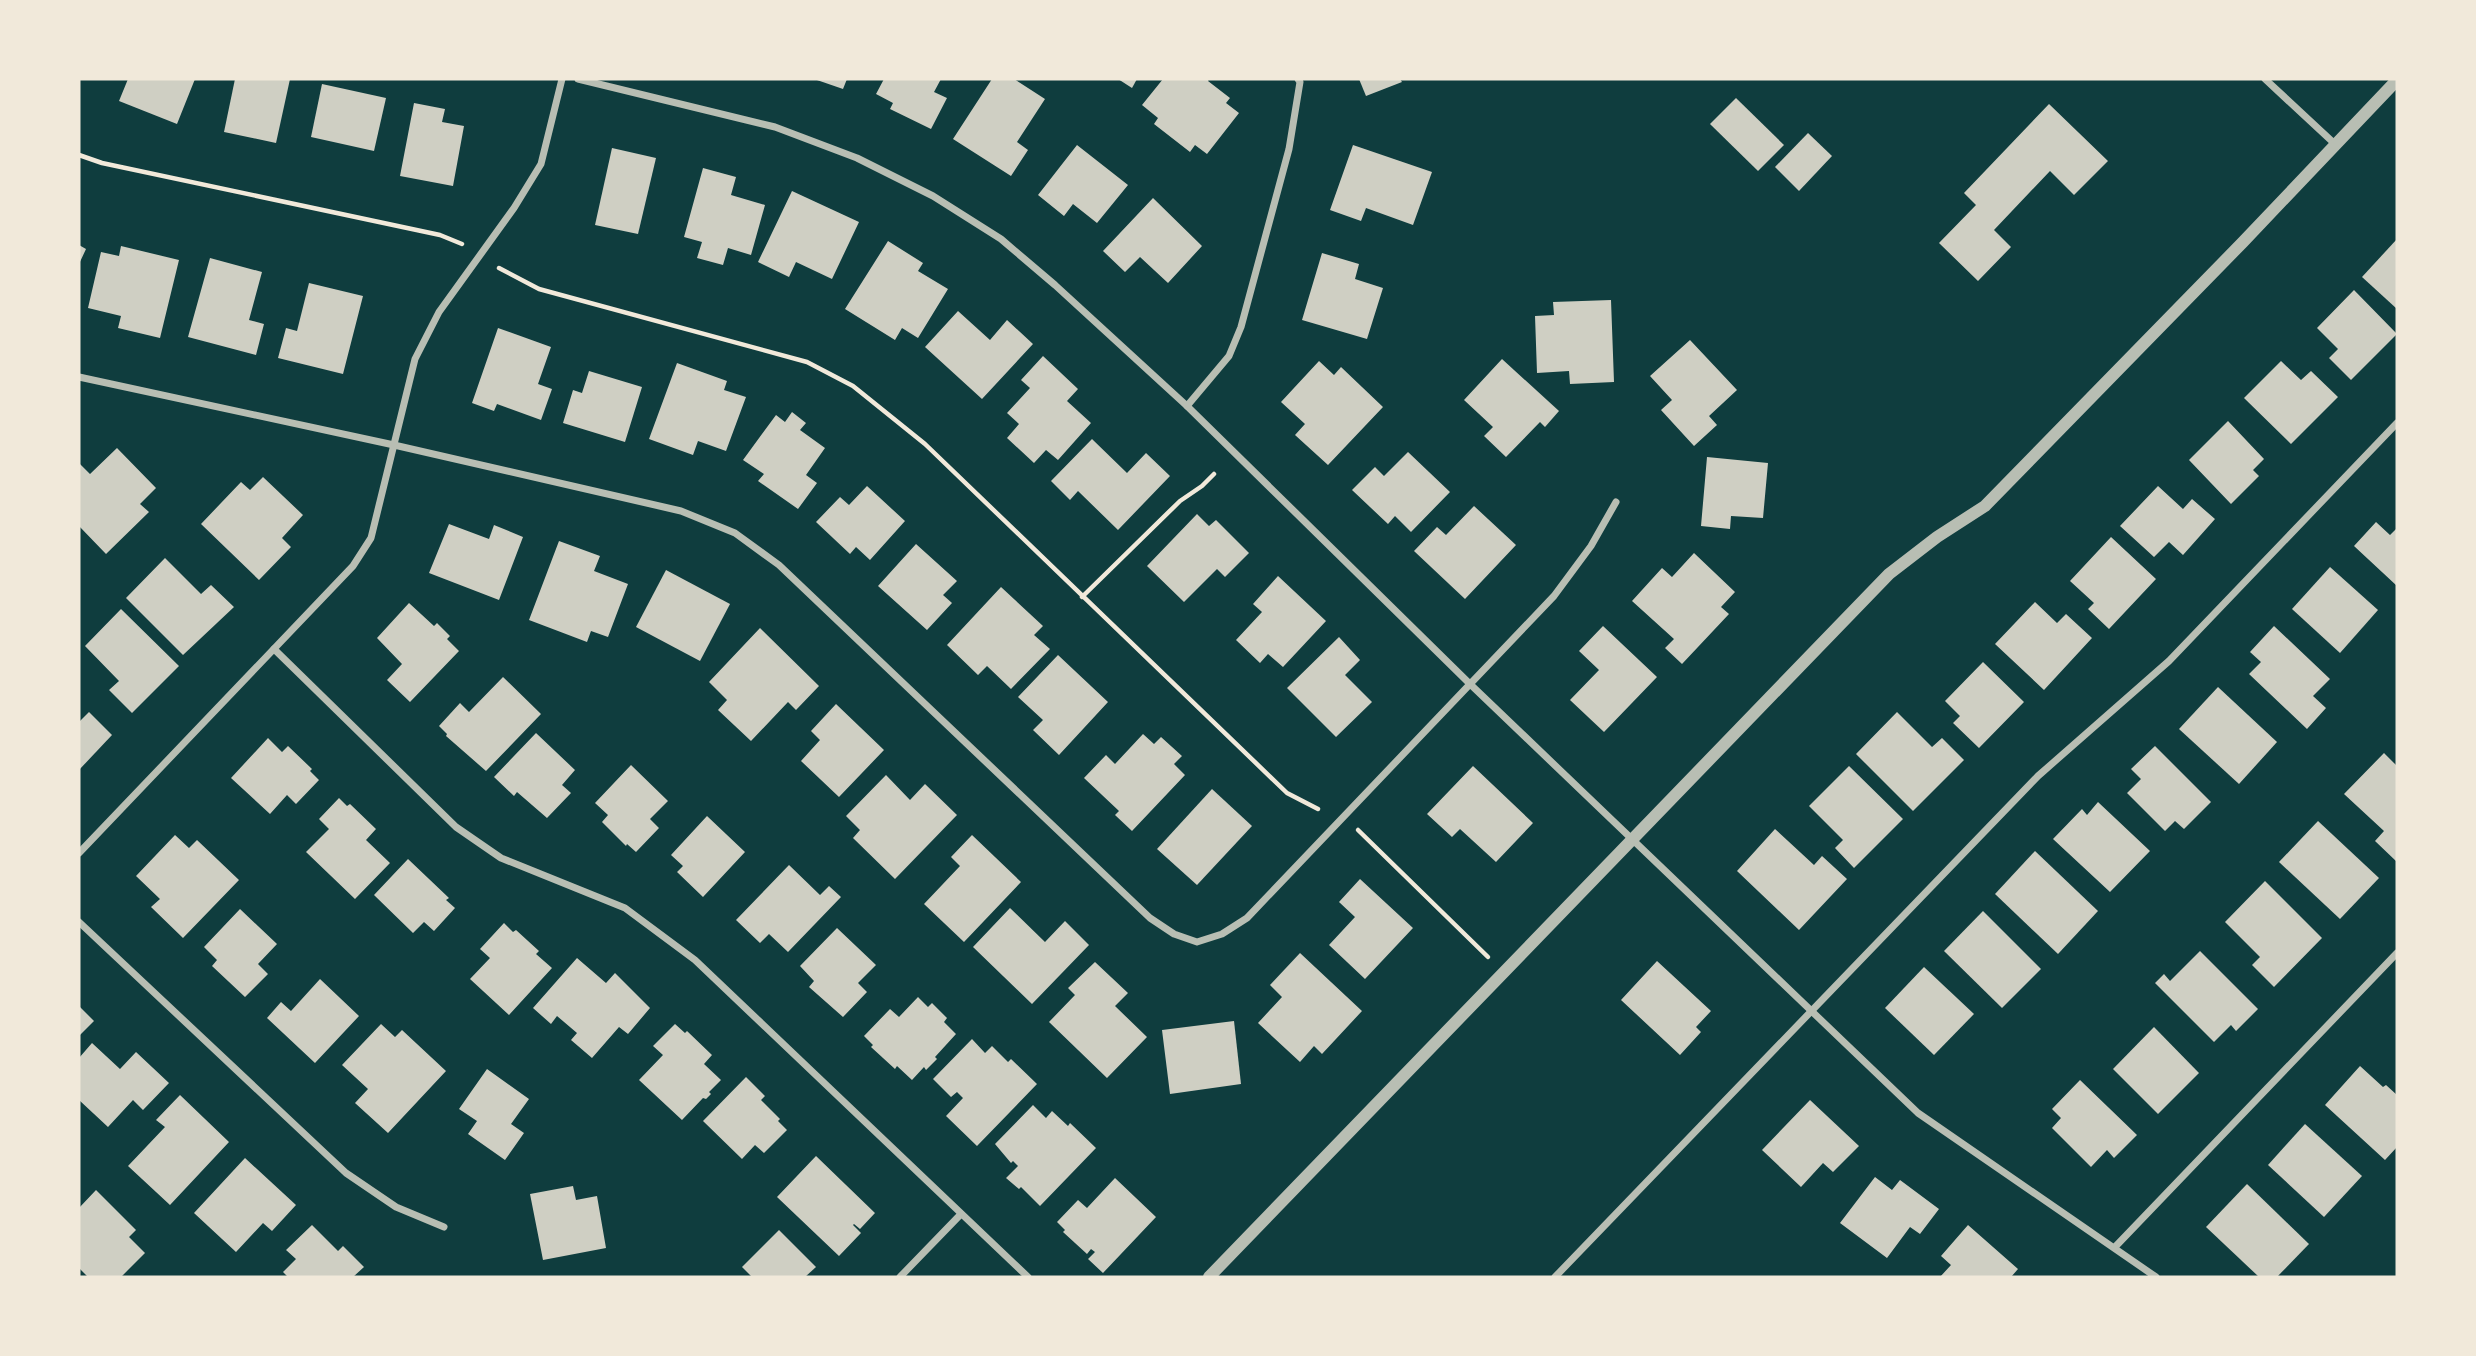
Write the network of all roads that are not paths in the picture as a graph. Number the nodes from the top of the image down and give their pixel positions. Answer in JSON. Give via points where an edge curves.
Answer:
{"nodes":[{"id":1,"x":562,"y":79,"type":"edge"},
{"id":2,"x":578,"y":79,"type":"edge"},
{"id":3,"x":2265,"y":79,"type":"edge"},
{"id":4,"x":2397,"y":80,"type":"edge"},
{"id":5,"x":1299,"y":81,"type":"edge"},
{"id":6,"x":2336,"y":145,"type":"junction"},
{"id":7,"x":79,"y":377,"type":"edge"},
{"id":8,"x":1187,"y":406,"type":"junction"},
{"id":9,"x":2397,"y":423,"type":"edge"},
{"id":10,"x":394,"y":445,"type":"junction"},
{"id":11,"x":1616,"y":502,"type":"dead end"},
{"id":12,"x":274,"y":649,"type":"junction"},
{"id":13,"x":1470,"y":684,"type":"junction"},
{"id":14,"x":1632,"y":840,"type":"junction"},
{"id":15,"x":79,"y":853,"type":"edge"},
{"id":16,"x":79,"y":922,"type":"edge"},
{"id":17,"x":2397,"y":953,"type":"edge"},
{"id":18,"x":1812,"y":1011,"type":"junction"},
{"id":19,"x":961,"y":1214,"type":"junction"},
{"id":20,"x":444,"y":1227,"type":"dead end"},
{"id":21,"x":2115,"y":1247,"type":"junction"},
{"id":22,"x":900,"y":1277,"type":"edge"},
{"id":23,"x":1028,"y":1277,"type":"edge"},
{"id":24,"x":1209,"y":1277,"type":"edge"},
{"id":25,"x":1555,"y":1277,"type":"edge"},
{"id":26,"x":2156,"y":1277,"type":"edge"}],
"edges":[{"from":1,"to":10,"type":"street","via":[[541,164],[439,312],[415,359]]},
{"from":2,"to":8,"type":"street","via":[[775,127],[857,158],[933,195],[1001,239]]},
{"from":3,"to":6,"type":"street"},
{"from":4,"to":6,"type":"street"},
{"from":5,"to":8,"type":"street","via":[[1289,149],[1241,327],[1228,356]]},
{"from":6,"to":14,"type":"street","via":[[1985,506],[1889,574]]},
{"from":7,"to":10,"type":"street"},
{"from":8,"to":13,"type":"street"},
{"from":9,"to":18,"type":"street","via":[[2169,661],[2038,775]]},
{"from":10,"to":12,"type":"street","via":[[371,538],[353,566]]},
{"from":10,"to":13,"type":"street","via":[[681,511],[735,533],[779,565],[1150,918],[1197,942],[1222,934],[1247,918]]},
{"from":11,"to":13,"type":"street","via":[[1554,596]]},
{"from":12,"to":15,"type":"street"},
{"from":12,"to":19,"type":"street","via":[[456,827],[501,859],[625,908],[695,960]]},
{"from":13,"to":14,"type":"street"},
{"from":14,"to":18,"type":"street"},
{"from":14,"to":24,"type":"street"},
{"from":16,"to":20,"type":"street","via":[[346,1173],[396,1207]]},
{"from":17,"to":21,"type":"street"},
{"from":18,"to":21,"type":"street","via":[[1918,1113]]},
{"from":18,"to":25,"type":"street"},
{"from":19,"to":22,"type":"street"},
{"from":19,"to":23,"type":"street"},
{"from":21,"to":26,"type":"street"}]}
